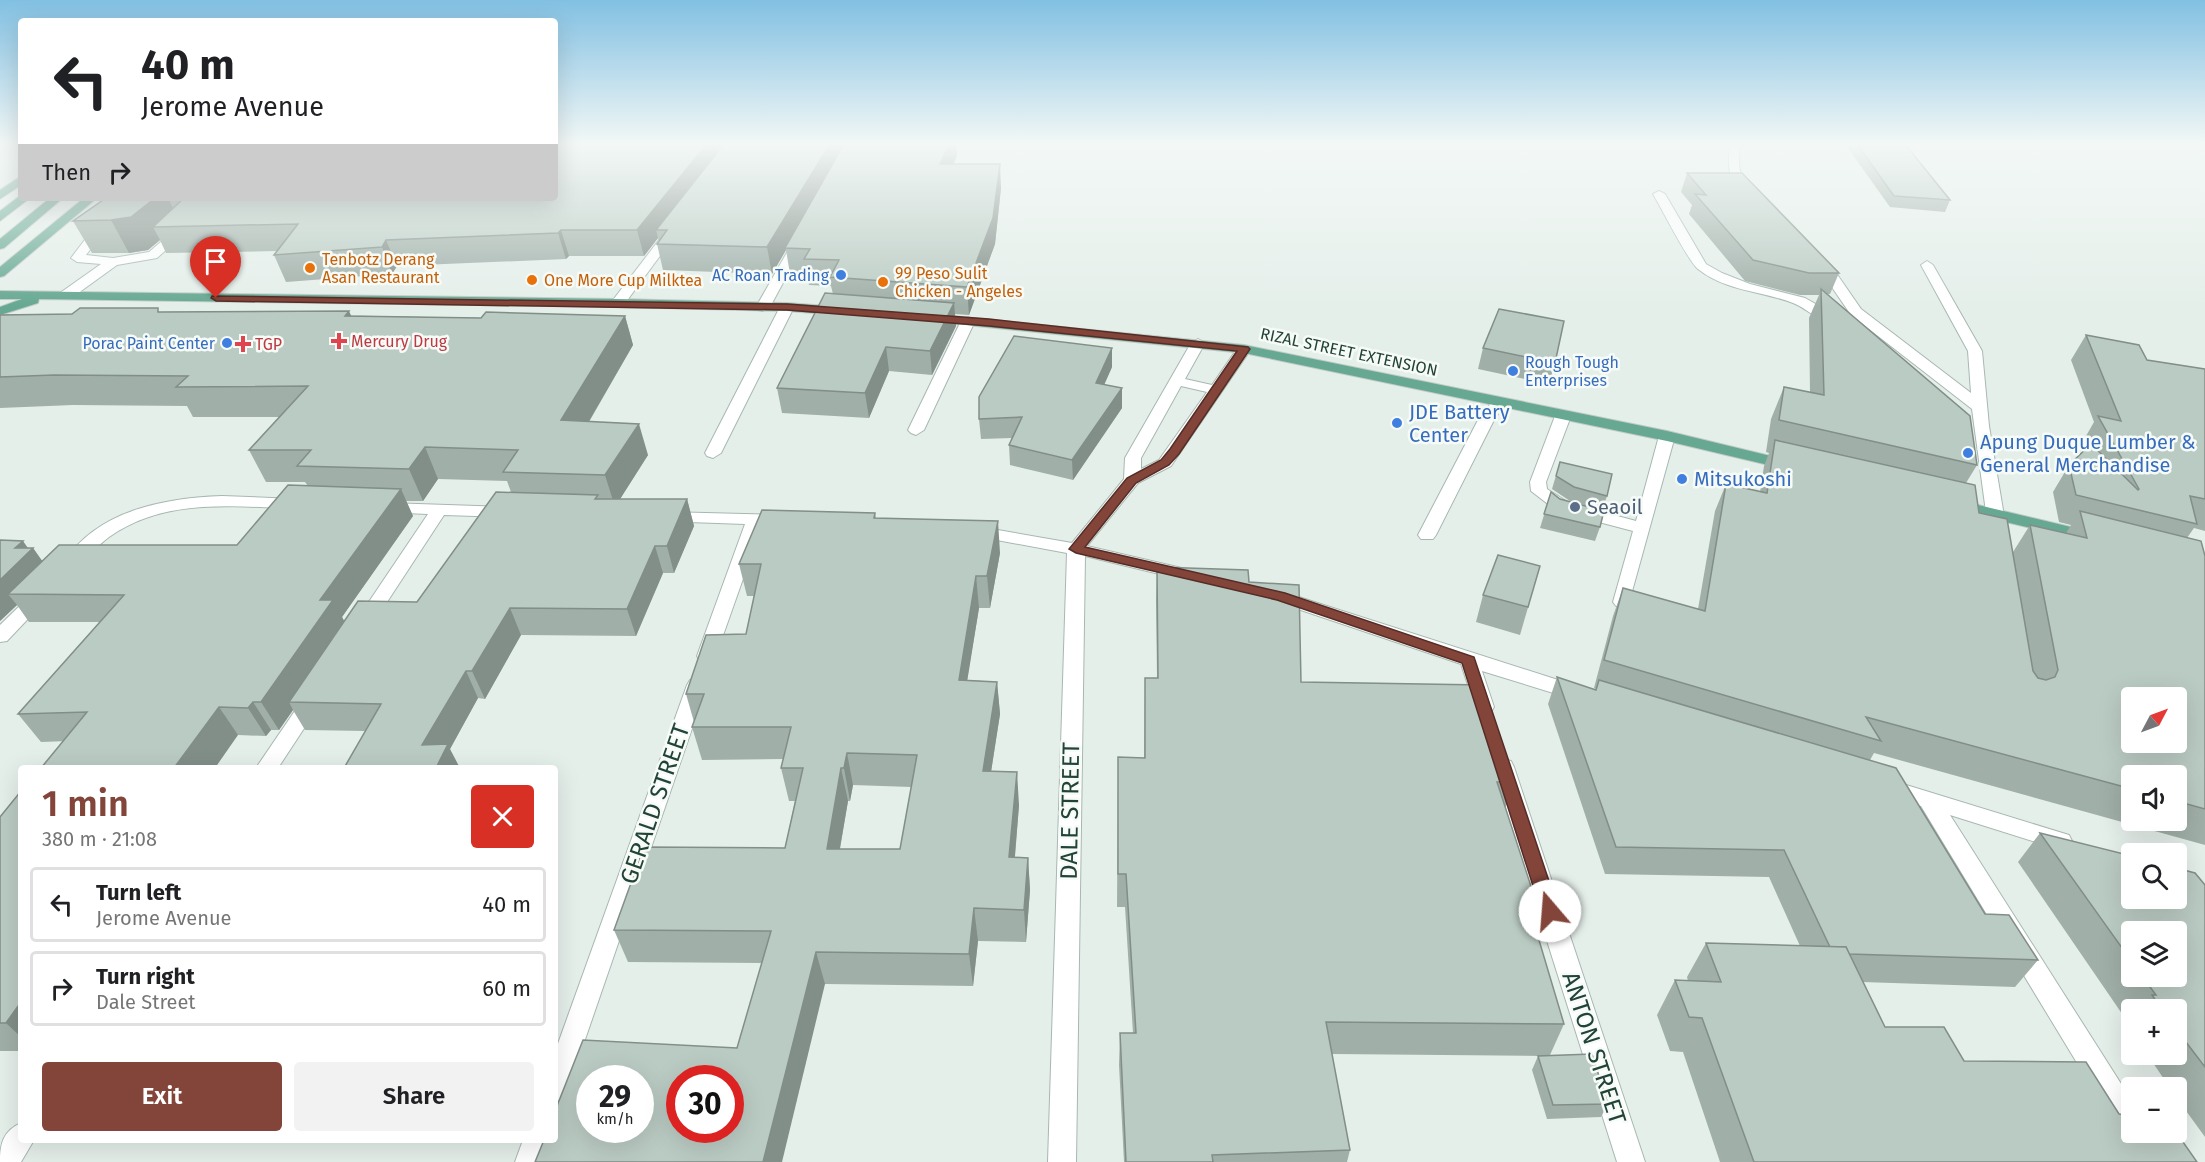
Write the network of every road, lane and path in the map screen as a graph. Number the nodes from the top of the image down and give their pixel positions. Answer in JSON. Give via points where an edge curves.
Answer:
{"nodes":[{"id":1,"x":1661,"y":198,"type":"edge"},
{"id":2,"x":1749,"y":198,"type":"edge"},
{"id":3,"x":20,"y":201,"type":"edge"},
{"id":4,"x":53,"y":201,"type":"edge"},
{"id":5,"x":88,"y":201,"type":"edge"},
{"id":6,"x":1752,"y":201,"type":"edge"},
{"id":7,"x":91,"y":216,"type":"edge"},
{"id":8,"x":0,"y":217,"type":"edge"},
{"id":9,"x":64,"y":222,"type":"junction"},
{"id":10,"x":679,"y":222,"type":"edge"},
{"id":11,"x":191,"y":223,"type":"edge"},
{"id":12,"x":111,"y":224,"type":"edge"},
{"id":13,"x":807,"y":227,"type":"edge"},
{"id":14,"x":0,"y":245,"type":"edge"},
{"id":15,"x":1814,"y":257,"type":"edge"},
{"id":16,"x":113,"y":262,"type":"junction"},
{"id":17,"x":1927,"y":265,"type":"dead end"},
{"id":18,"x":0,"y":273,"type":"edge"},
{"id":19,"x":0,"y":295,"type":"edge"},
{"id":20,"x":46,"y":296,"type":"junction"},
{"id":21,"x":65,"y":296,"type":"junction"},
{"id":22,"x":618,"y":303,"type":"junction"},
{"id":23,"x":763,"y":307,"type":"junction"},
{"id":24,"x":787,"y":307,"type":"junction"},
{"id":25,"x":0,"y":311,"type":"edge"},
{"id":26,"x":854,"y":312,"type":"edge"},
{"id":27,"x":922,"y":317,"type":"edge"},
{"id":28,"x":968,"y":321,"type":"junction"},
{"id":29,"x":1842,"y":326,"type":"edge"},
{"id":30,"x":1198,"y":343,"type":"junction"},
{"id":31,"x":1244,"y":349,"type":"junction"},
{"id":32,"x":1177,"y":381,"type":"junction"},
{"id":33,"x":1922,"y":381,"type":"edge"},
{"id":34,"x":1216,"y":390,"type":"junction"},
{"id":35,"x":1959,"y":390,"type":"junction"},
{"id":36,"x":1499,"y":402,"type":"junction"},
{"id":37,"x":1980,"y":408,"type":"junction"},
{"id":38,"x":1563,"y":416,"type":"junction"},
{"id":39,"x":916,"y":430,"type":"dead end"},
{"id":40,"x":1667,"y":436,"type":"junction"},
{"id":41,"x":713,"y":453,"type":"dead end"},
{"id":42,"x":1803,"y":469,"type":"edge"},
{"id":43,"x":1132,"y":480,"type":"junction"},
{"id":44,"x":1940,"y":501,"type":"edge"},
{"id":45,"x":311,"y":504,"type":"edge"},
{"id":46,"x":369,"y":507,"type":"edge"},
{"id":47,"x":439,"y":510,"type":"junction"},
{"id":48,"x":521,"y":513,"type":"edge"},
{"id":49,"x":1997,"y":514,"type":"junction"},
{"id":50,"x":650,"y":516,"type":"edge"},
{"id":51,"x":755,"y":519,"type":"junction"},
{"id":52,"x":801,"y":521,"type":"edge"},
{"id":53,"x":1643,"y":528,"type":"junction"},
{"id":54,"x":962,"y":530,"type":"edge"},
{"id":55,"x":1427,"y":535,"type":"dead end"},
{"id":56,"x":2107,"y":542,"type":"edge"},
{"id":57,"x":2000,"y":547,"type":"edge"},
{"id":58,"x":1076,"y":549,"type":"junction"},
{"id":59,"x":63,"y":573,"type":"edge"},
{"id":60,"x":1201,"y":578,"type":"edge"},
{"id":61,"x":47,"y":588,"type":"edge"},
{"id":62,"x":1257,"y":591,"type":"edge"},
{"id":63,"x":1622,"y":602,"type":"edge"},
{"id":64,"x":0,"y":636,"type":"edge"},
{"id":65,"x":353,"y":639,"type":"edge"},
{"id":66,"x":1469,"y":660,"type":"junction"},
{"id":67,"x":320,"y":689,"type":"edge"},
{"id":68,"x":1592,"y":698,"type":"edge"},
{"id":69,"x":1491,"y":729,"type":"edge"},
{"id":70,"x":1498,"y":751,"type":"edge"},
{"id":71,"x":269,"y":765,"type":"edge"},
{"id":72,"x":1873,"y":783,"type":"edge"},
{"id":73,"x":1929,"y":800,"type":"junction"},
{"id":74,"x":2074,"y":845,"type":"edge"},
{"id":75,"x":558,"y":1080,"type":"edge"},
{"id":76,"x":2121,"y":1108,"type":"edge"},
{"id":77,"x":18,"y":1141,"type":"edge"},
{"id":78,"x":536,"y":1143,"type":"edge"},
{"id":79,"x":4,"y":1162,"type":"edge"},
{"id":80,"x":529,"y":1162,"type":"edge"},
{"id":81,"x":1062,"y":1162,"type":"edge"},
{"id":82,"x":1631,"y":1162,"type":"edge"}],
"edges":[{"from":1,"to":29,"type":"street","via":[[1701,266],[1746,286],[1800,301]]},
{"from":2,"to":6,"type":"street"},
{"from":3,"to":8,"type":"main road"},
{"from":4,"to":14,"type":"main road"},
{"from":5,"to":9,"type":"main road"},
{"from":7,"to":9,"type":"street"},
{"from":9,"to":18,"type":"main road"},
{"from":10,"to":22,"type":"street"},
{"from":11,"to":16,"type":"street","via":[[153,255]]},
{"from":12,"to":16,"type":"street","via":[[94,236],[77,258]]},
{"from":13,"to":23,"type":"street"},
{"from":15,"to":35,"type":"street","via":[[1828,269],[1853,309]]},
{"from":16,"to":21,"type":"street"},
{"from":17,"to":37,"type":"street","via":[[1976,351]]},
{"from":19,"to":20,"type":"main road"},
{"from":20,"to":21,"type":"main road"},
{"from":20,"to":25,"type":"main road"},
{"from":21,"to":22,"type":"main road"},
{"from":22,"to":23,"type":"main road"},
{"from":23,"to":24,"type":"main road"},
{"from":24,"to":26,"type":"main road"},
{"from":24,"to":41,"type":"street"},
{"from":27,"to":28,"type":"main road","name":"RIZAL STREET EXTENSION"},
{"from":28,"to":30,"type":"main road","name":"RIZAL STREET EXTENSION"},
{"from":28,"to":39,"type":"street"},
{"from":30,"to":31,"type":"main road","name":"RIZAL STREET EXTENSION"},
{"from":30,"to":32,"type":"street"},
{"from":31,"to":34,"type":"street"},
{"from":31,"to":36,"type":"main road","name":"RIZAL STREET EXTENSION"},
{"from":32,"to":34,"type":"street"},
{"from":32,"to":43,"type":"street","via":[[1133,458]]},
{"from":33,"to":35,"type":"street"},
{"from":34,"to":43,"type":"street","via":[[1165,463]]},
{"from":35,"to":37,"type":"street"},
{"from":36,"to":38,"type":"main road","name":"RIZAL STREET EXTENSION"},
{"from":36,"to":55,"type":"street"},
{"from":37,"to":49,"type":"street"},
{"from":38,"to":40,"type":"main road","name":"RIZAL STREET EXTENSION"},
{"from":38,"to":53,"type":"street","via":[[1538,482],[1539,491],[1563,507]]},
{"from":40,"to":42,"type":"main road","name":"RIZAL STREET EXTENSION"},
{"from":40,"to":53,"type":"street"},
{"from":43,"to":58,"type":"street"},
{"from":44,"to":49,"type":"main road"},
{"from":45,"to":59,"type":"street","via":[[217,500],[165,506],[103,533]]},
{"from":46,"to":47,"type":"street"},
{"from":47,"to":48,"type":"street"},
{"from":47,"to":65,"type":"street"},
{"from":49,"to":56,"type":"main road"},
{"from":49,"to":57,"type":"street"},
{"from":50,"to":51,"type":"street"},
{"from":51,"to":52,"type":"street"},
{"from":51,"to":75,"type":"street","name":"GERALD STREET"},
{"from":53,"to":63,"type":"street"},
{"from":54,"to":58,"type":"street"},
{"from":58,"to":60,"type":"street"},
{"from":58,"to":81,"type":"street","name":"DALE STREET"},
{"from":61,"to":64,"type":"street"},
{"from":62,"to":66,"type":"street"},
{"from":66,"to":68,"type":"street"},
{"from":66,"to":69,"type":"street"},
{"from":67,"to":71,"type":"street"},
{"from":70,"to":82,"type":"street","name":"ANTON STREET"},
{"from":72,"to":73,"type":"street"},
{"from":73,"to":74,"type":"street"},
{"from":73,"to":76,"type":"street"},
{"from":77,"to":79,"type":"street"},
{"from":78,"to":80,"type":"street"}]}
